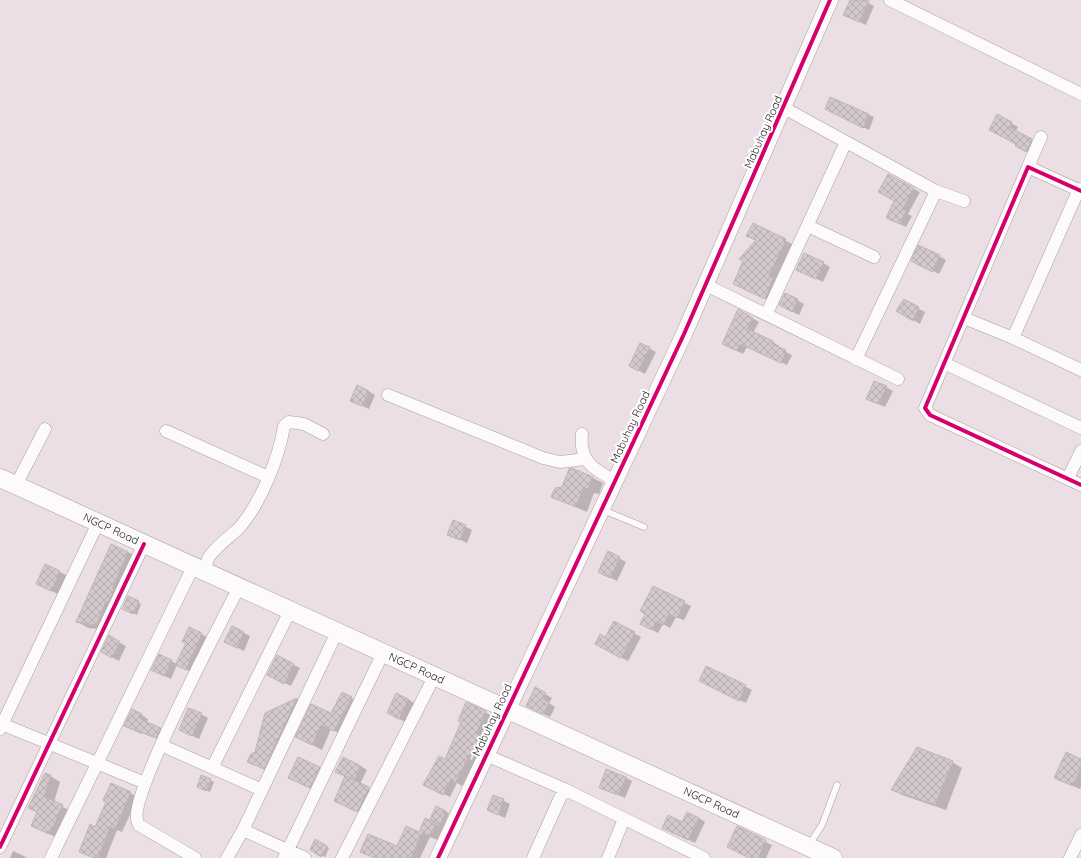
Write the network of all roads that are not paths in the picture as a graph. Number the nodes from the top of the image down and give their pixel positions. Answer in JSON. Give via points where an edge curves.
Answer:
{"nodes":[{"id":1,"x":830,"y":0,"type":"edge"},
{"id":2,"x":890,"y":0,"type":"edge"},
{"id":3,"x":1081,"y":94,"type":"edge"},
{"id":4,"x":784,"y":108,"type":"junction"},
{"id":5,"x":1041,"y":137,"type":"dead end"},
{"id":6,"x":846,"y":142,"type":"junction"},
{"id":7,"x":1028,"y":167,"type":"junction"},
{"id":8,"x":1080,"y":190,"type":"edge"},
{"id":9,"x":936,"y":191,"type":"junction"},
{"id":10,"x":964,"y":201,"type":"dead end"},
{"id":11,"x":808,"y":226,"type":"junction"},
{"id":12,"x":874,"y":257,"type":"dead end"},
{"id":13,"x":706,"y":285,"type":"junction"},
{"id":14,"x":767,"y":314,"type":"junction"},
{"id":15,"x":964,"y":318,"type":"junction"},
{"id":16,"x":1013,"y":338,"type":"junction"},
{"id":17,"x":856,"y":359,"type":"junction"},
{"id":18,"x":944,"y":363,"type":"junction"},
{"id":19,"x":1081,"y":370,"type":"edge"},
{"id":20,"x":898,"y":379,"type":"dead end"},
{"id":21,"x":388,"y":395,"type":"dead end"},
{"id":22,"x":1081,"y":428,"type":"edge"},
{"id":23,"x":45,"y":429,"type":"dead end"},
{"id":24,"x":166,"y":432,"type":"dead end"},
{"id":25,"x":322,"y":434,"type":"dead end"},
{"id":26,"x":582,"y":434,"type":"dead end"},
{"id":27,"x":1081,"y":451,"type":"edge"},
{"id":28,"x":586,"y":459,"type":"junction"},
{"id":29,"x":268,"y":477,"type":"junction"},
{"id":30,"x":1068,"y":478,"type":"junction"},
{"id":31,"x":8,"y":481,"type":"edge"},
{"id":32,"x":615,"y":481,"type":"junction"},
{"id":33,"x":1081,"y":485,"type":"edge"},
{"id":34,"x":602,"y":509,"type":"junction"},
{"id":35,"x":98,"y":523,"type":"junction"},
{"id":36,"x":644,"y":527,"type":"dead end"},
{"id":37,"x":144,"y":544,"type":"junction"},
{"id":38,"x":198,"y":569,"type":"junction"},
{"id":39,"x":239,"y":588,"type":"junction"},
{"id":40,"x":290,"y":611,"type":"junction"},
{"id":41,"x":337,"y":632,"type":"junction"},
{"id":42,"x":383,"y":654,"type":"junction"},
{"id":43,"x":434,"y":677,"type":"junction"},
{"id":44,"x":507,"y":710,"type":"junction"},
{"id":45,"x":1,"y":726,"type":"edge"},
{"id":46,"x":48,"y":744,"type":"junction"},
{"id":47,"x":161,"y":745,"type":"junction"},
{"id":48,"x":486,"y":755,"type":"junction"},
{"id":49,"x":98,"y":764,"type":"junction"},
{"id":50,"x":212,"y":768,"type":"junction"},
{"id":51,"x":145,"y":783,"type":"junction"},
{"id":52,"x":837,"y":785,"type":"dead end"},
{"id":53,"x":564,"y":789,"type":"junction"},
{"id":54,"x":262,"y":790,"type":"junction"},
{"id":55,"x":624,"y":819,"type":"junction"},
{"id":56,"x":243,"y":830,"type":"junction"},
{"id":57,"x":1081,"y":835,"type":"edge"},
{"id":58,"x":0,"y":847,"type":"edge"},
{"id":59,"x":808,"y":847,"type":"junction"},
{"id":60,"x":179,"y":854,"type":"edge"},
{"id":61,"x":286,"y":854,"type":"edge"},
{"id":62,"x":684,"y":854,"type":"edge"},
{"id":63,"x":51,"y":858,"type":"edge"},
{"id":64,"x":195,"y":858,"type":"edge"},
{"id":65,"x":227,"y":858,"type":"edge"},
{"id":66,"x":305,"y":858,"type":"edge"},
{"id":67,"x":342,"y":858,"type":"edge"},
{"id":68,"x":438,"y":858,"type":"edge"},
{"id":69,"x":533,"y":858,"type":"edge"},
{"id":70,"x":608,"y":858,"type":"edge"},
{"id":71,"x":704,"y":858,"type":"edge"},
{"id":72,"x":832,"y":858,"type":"edge"},
{"id":73,"x":1070,"y":858,"type":"edge"}],
"edges":[{"from":1,"to":4,"type":"street","name":"Mabuhay Road"},
{"from":2,"to":3,"type":"street"},
{"from":4,"to":6,"type":"street"},
{"from":4,"to":13,"type":"street","name":"Mabuhay Road"},
{"from":5,"to":7,"type":"street"},
{"from":6,"to":9,"type":"street"},
{"from":6,"to":11,"type":"street"},
{"from":7,"to":8,"type":"street"},
{"from":7,"to":15,"type":"street"},
{"from":8,"to":16,"type":"street"},
{"from":9,"to":10,"type":"street"},
{"from":9,"to":17,"type":"street"},
{"from":11,"to":12,"type":"street"},
{"from":11,"to":14,"type":"street"},
{"from":13,"to":14,"type":"street"},
{"from":13,"to":32,"type":"street","name":"Mabuhay Road"},
{"from":14,"to":17,"type":"street"},
{"from":15,"to":16,"type":"street"},
{"from":15,"to":18,"type":"street"},
{"from":16,"to":19,"type":"street"},
{"from":17,"to":20,"type":"street"},
{"from":18,"to":22,"type":"street"},
{"from":18,"to":30,"type":"street","via":[[926,406],[928,413]]},
{"from":21,"to":28,"type":"street","via":[[543,458],[560,462]]},
{"from":23,"to":31,"type":"street"},
{"from":24,"to":29,"type":"street"},
{"from":25,"to":29,"type":"street","via":[[304,424],[289,422],[284,426],[283,436]]},
{"from":26,"to":28,"type":"street","via":[[581,446]]},
{"from":27,"to":30,"type":"street"},
{"from":28,"to":32,"type":"street","via":[[598,471]]},
{"from":29,"to":38,"type":"street","via":[[256,503],[240,526]]},
{"from":30,"to":33,"type":"street"},
{"from":31,"to":35,"type":"main road","name":"NGCP Road"},
{"from":32,"to":34,"type":"street","name":"Mabuhay Road"},
{"from":34,"to":36,"type":"lane"},
{"from":34,"to":44,"type":"street","name":"Mabuhay Road"},
{"from":35,"to":37,"type":"main road","name":"NGCP Road"},
{"from":35,"to":45,"type":"street"},
{"from":37,"to":38,"type":"main road","name":"NGCP Road"},
{"from":37,"to":46,"type":"street"},
{"from":38,"to":39,"type":"main road","name":"NGCP Road"},
{"from":38,"to":49,"type":"street"},
{"from":39,"to":40,"type":"main road","name":"NGCP Road"},
{"from":39,"to":47,"type":"street"},
{"from":40,"to":41,"type":"main road","name":"NGCP Road"},
{"from":40,"to":50,"type":"street"},
{"from":41,"to":42,"type":"main road","name":"NGCP Road"},
{"from":41,"to":54,"type":"street"},
{"from":42,"to":43,"type":"main road","name":"NGCP Road"},
{"from":42,"to":61,"type":"street"},
{"from":43,"to":44,"type":"main road","name":"NGCP Road"},
{"from":43,"to":67,"type":"street"},
{"from":44,"to":48,"type":"street","name":"Mabuhay Road"},
{"from":44,"to":59,"type":"main road","name":"NGCP Road"},
{"from":45,"to":46,"type":"street"},
{"from":46,"to":49,"type":"street"},
{"from":46,"to":58,"type":"street"},
{"from":47,"to":50,"type":"street"},
{"from":47,"to":51,"type":"street"},
{"from":48,"to":53,"type":"street"},
{"from":48,"to":68,"type":"street","name":"Mabuhay Road"},
{"from":49,"to":51,"type":"street"},
{"from":49,"to":63,"type":"street"},
{"from":50,"to":54,"type":"street"},
{"from":51,"to":60,"type":"street","via":[[136,819],[139,825]]},
{"from":52,"to":59,"type":"lane","via":[[822,825]]},
{"from":53,"to":55,"type":"street"},
{"from":53,"to":69,"type":"street"},
{"from":54,"to":56,"type":"street"},
{"from":55,"to":62,"type":"street"},
{"from":55,"to":70,"type":"street"},
{"from":56,"to":61,"type":"street"},
{"from":56,"to":65,"type":"street"},
{"from":57,"to":73,"type":"street"},
{"from":59,"to":72,"type":"main road","name":"NGCP Road"},
{"from":60,"to":64,"type":"street"},
{"from":61,"to":66,"type":"street"},
{"from":62,"to":71,"type":"street"}]}
